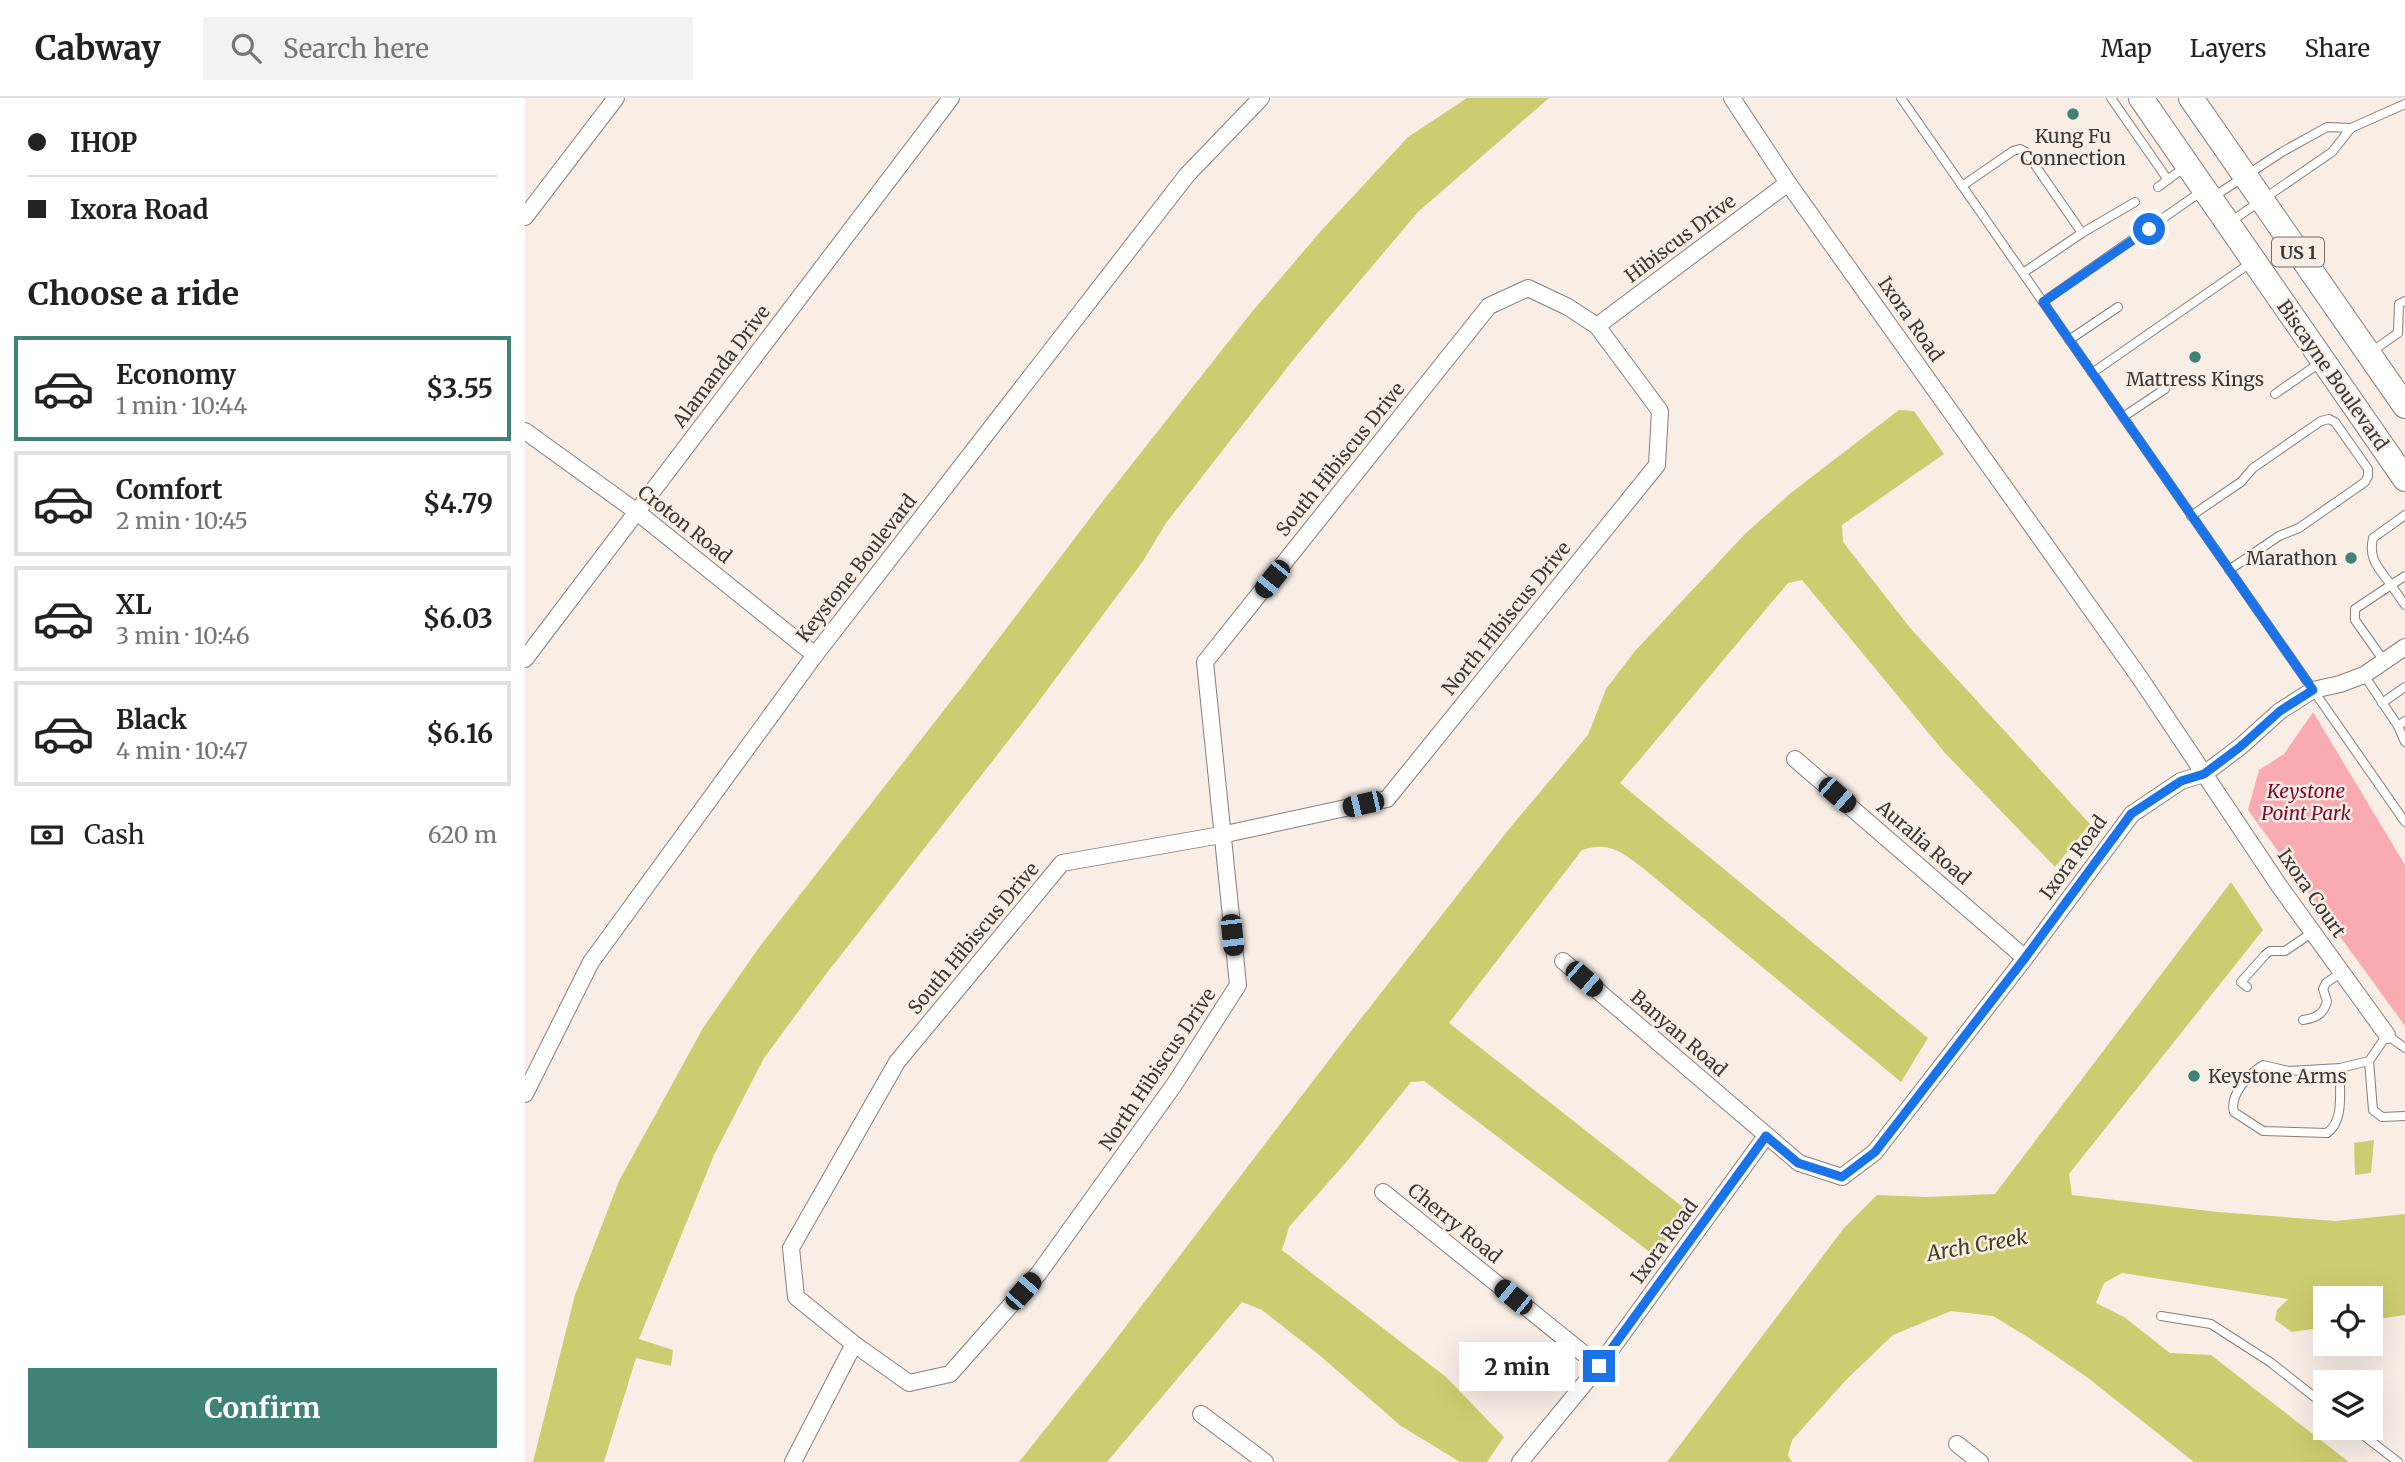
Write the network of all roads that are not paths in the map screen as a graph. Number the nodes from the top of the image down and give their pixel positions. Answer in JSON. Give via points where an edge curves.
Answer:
{"nodes":[{"id":1,"x":616,"y":98,"type":"edge"},
{"id":2,"x":951,"y":98,"type":"edge"},
{"id":3,"x":1261,"y":98,"type":"edge"},
{"id":4,"x":1732,"y":98,"type":"edge"},
{"id":5,"x":1901,"y":98,"type":"edge"},
{"id":6,"x":2111,"y":98,"type":"edge"},
{"id":7,"x":2141,"y":98,"type":"edge"},
{"id":8,"x":2191,"y":98,"type":"edge"},
{"id":9,"x":2405,"y":104,"type":"edge"},
{"id":10,"x":2351,"y":128,"type":"junction"},
{"id":11,"x":2178,"y":172,"type":"junction"},
{"id":12,"x":2245,"y":176,"type":"junction"},
{"id":13,"x":1789,"y":183,"type":"junction"},
{"id":14,"x":1962,"y":186,"type":"junction"},
{"id":15,"x":2158,"y":187,"type":"dead end"},
{"id":16,"x":2208,"y":194,"type":"junction"},
{"id":17,"x":2262,"y":200,"type":"junction"},
{"id":18,"x":2135,"y":202,"type":"dead end"},
{"id":19,"x":525,"y":217,"type":"edge"},
{"id":20,"x":2228,"y":223,"type":"junction"},
{"id":21,"x":2082,"y":233,"type":"junction"},
{"id":22,"x":2254,"y":261,"type":"junction"},
{"id":23,"x":2023,"y":273,"type":"junction"},
{"id":24,"x":2405,"y":301,"type":"edge"},
{"id":25,"x":2043,"y":302,"type":"junction"},
{"id":26,"x":2118,"y":307,"type":"dead end"},
{"id":27,"x":1597,"y":326,"type":"junction"},
{"id":28,"x":2401,"y":337,"type":"edge"},
{"id":29,"x":2069,"y":340,"type":"junction"},
{"id":30,"x":2369,"y":354,"type":"junction"},
{"id":31,"x":2323,"y":361,"type":"junction"},
{"id":32,"x":2092,"y":373,"type":"junction"},
{"id":33,"x":2165,"y":389,"type":"dead end"},
{"id":34,"x":2275,"y":394,"type":"dead end"},
{"id":35,"x":2405,"y":406,"type":"edge"},
{"id":36,"x":2123,"y":417,"type":"junction"},
{"id":37,"x":525,"y":431,"type":"edge"},
{"id":38,"x":2405,"y":480,"type":"edge"},
{"id":39,"x":637,"y":512,"type":"junction"},
{"id":40,"x":2405,"y":515,"type":"edge"},
{"id":41,"x":2191,"y":516,"type":"junction"},
{"id":42,"x":2229,"y":570,"type":"junction"},
{"id":43,"x":2405,"y":576,"type":"edge"},
{"id":44,"x":2391,"y":586,"type":"junction"},
{"id":45,"x":2405,"y":605,"type":"edge"},
{"id":46,"x":2405,"y":647,"type":"edge"},
{"id":47,"x":815,"y":655,"type":"junction"},
{"id":48,"x":525,"y":659,"type":"edge"},
{"id":49,"x":2384,"y":661,"type":"junction"},
{"id":50,"x":2364,"y":675,"type":"junction"},
{"id":51,"x":2405,"y":687,"type":"edge"},
{"id":52,"x":2313,"y":690,"type":"junction"},
{"id":53,"x":2382,"y":703,"type":"junction"},
{"id":54,"x":2401,"y":723,"type":"edge"},
{"id":55,"x":2405,"y":742,"type":"edge"},
{"id":56,"x":1795,"y":759,"type":"dead end"},
{"id":57,"x":2204,"y":774,"type":"junction"},
{"id":58,"x":2405,"y":822,"type":"edge"},
{"id":59,"x":1221,"y":835,"type":"junction"},
{"id":60,"x":2313,"y":932,"type":"junction"},
{"id":61,"x":2025,"y":958,"type":"junction"},
{"id":62,"x":1563,"y":961,"type":"dead end"},
{"id":63,"x":2342,"y":972,"type":"junction"},
{"id":64,"x":2247,"y":987,"type":"dead end"},
{"id":65,"x":2303,"y":1020,"type":"dead end"},
{"id":66,"x":2387,"y":1035,"type":"junction"},
{"id":67,"x":2405,"y":1048,"type":"edge"},
{"id":68,"x":2369,"y":1061,"type":"junction"},
{"id":69,"x":2340,"y":1068,"type":"junction"},
{"id":70,"x":525,"y":1094,"type":"edge"},
{"id":71,"x":2405,"y":1116,"type":"edge"},
{"id":72,"x":1766,"y":1136,"type":"junction"},
{"id":73,"x":1383,"y":1192,"type":"dead end"},
{"id":74,"x":2161,"y":1316,"type":"dead end"},
{"id":75,"x":854,"y":1344,"type":"junction"},
{"id":76,"x":1599,"y":1366,"type":"junction"},
{"id":77,"x":2313,"y":1395,"type":"edge"},
{"id":78,"x":1201,"y":1414,"type":"dead end"},
{"id":79,"x":2370,"y":1440,"type":"edge"},
{"id":80,"x":1957,"y":1444,"type":"dead end"},
{"id":81,"x":793,"y":1462,"type":"edge"},
{"id":82,"x":1265,"y":1462,"type":"edge"},
{"id":83,"x":1520,"y":1462,"type":"edge"},
{"id":84,"x":1980,"y":1462,"type":"edge"},
{"id":85,"x":2398,"y":1462,"type":"edge"}],
"edges":[{"from":1,"to":19,"type":"street"},
{"from":2,"to":39,"type":"street","name":"Alamanda Drive"},
{"from":3,"to":47,"type":"street","name":"Keystone Boulevard","via":[[1187,175]]},
{"from":4,"to":13,"type":"street","name":"Ixora Road"},
{"from":5,"to":14,"type":"lane"},
{"from":6,"to":11,"type":"lane"},
{"from":7,"to":11,"type":"main road","name":"Biscayne Boulevard","number":"US 1"},
{"from":8,"to":12,"type":"main road","number":"US 1"},
{"from":9,"to":10,"type":"lane"},
{"from":10,"to":12,"type":"lane","via":[[2327,127]]},
{"from":10,"to":17,"type":"lane","via":[[2332,152]]},
{"from":11,"to":15,"type":"lane"},
{"from":11,"to":16,"type":"main road","name":"Biscayne Boulevard","number":"US 1"},
{"from":12,"to":16,"type":"lane"},
{"from":12,"to":17,"type":"main road","number":"US 1"},
{"from":13,"to":27,"type":"street","name":"Hibiscus Drive"},
{"from":13,"to":57,"type":"street","name":"Ixora Road"},
{"from":14,"to":21,"type":"lane","via":[[2020,149]]},
{"from":14,"to":23,"type":"lane"},
{"from":16,"to":20,"type":"main road","name":"Biscayne Boulevard","number":"US 1"},
{"from":16,"to":25,"type":"lane"},
{"from":17,"to":20,"type":"lane"},
{"from":17,"to":30,"type":"main road","number":"US 1"},
{"from":18,"to":21,"type":"lane"},
{"from":20,"to":22,"type":"main road","name":"Biscayne Boulevard","number":"US 1"},
{"from":21,"to":23,"type":"lane"},
{"from":22,"to":31,"type":"main road","name":"Biscayne Boulevard","number":"US 1"},
{"from":22,"to":32,"type":"lane"},
{"from":23,"to":25,"type":"lane"},
{"from":24,"to":28,"type":"lane","via":[[2399,304]]},
{"from":25,"to":29,"type":"lane"},
{"from":26,"to":29,"type":"lane"},
{"from":27,"to":59,"type":"street","name":"South Hibiscus Drive","via":[[1528,288],[1489,306],[1205,662]]},
{"from":27,"to":59,"type":"street","name":"North Hibiscus Drive","via":[[1660,411],[1657,465],[1387,799]]},
{"from":28,"to":30,"type":"lane"},
{"from":29,"to":32,"type":"lane"},
{"from":30,"to":35,"type":"main road","number":"US 1"},
{"from":31,"to":34,"type":"lane"},
{"from":31,"to":38,"type":"main road","name":"Biscayne Boulevard","number":"US 1"},
{"from":32,"to":36,"type":"lane"},
{"from":33,"to":36,"type":"lane"},
{"from":36,"to":41,"type":"lane"},
{"from":37,"to":39,"type":"street","name":"Croton Road"},
{"from":39,"to":47,"type":"street","name":"Croton Road"},
{"from":39,"to":48,"type":"street","name":"Alamanda Drive"},
{"from":40,"to":44,"type":"lane","via":[[2373,538],[2370,549]]},
{"from":41,"to":42,"type":"lane"},
{"from":41,"to":42,"type":"lane","via":[[2321,421],[2335,422],[2362,460],[2368,469],[2365,482]]},
{"from":42,"to":52,"type":"lane"},
{"from":43,"to":44,"type":"lane"},
{"from":44,"to":45,"type":"lane"},
{"from":44,"to":49,"type":"lane","via":[[2354,614]]},
{"from":46,"to":49,"type":"street"},
{"from":47,"to":70,"type":"street","name":"Keystone Boulevard","via":[[591,962]]},
{"from":49,"to":50,"type":"street"},
{"from":50,"to":52,"type":"street"},
{"from":50,"to":53,"type":"lane"},
{"from":51,"to":53,"type":"lane"},
{"from":52,"to":57,"type":"street","via":[[2280,711]]},
{"from":52,"to":58,"type":"lane"},
{"from":53,"to":54,"type":"lane"},
{"from":54,"to":55,"type":"lane"},
{"from":56,"to":61,"type":"street","name":"Auralia Road"},
{"from":57,"to":60,"type":"street","name":"Ixora Court"},
{"from":57,"to":61,"type":"street","name":"Ixora Road","via":[[2181,781],[2131,814]]},
{"from":59,"to":75,"type":"street","name":"North Hibiscus Drive","via":[[1238,985],[1166,1097],[1039,1273],[950,1374],[909,1383]]},
{"from":59,"to":75,"type":"street","name":"South Hibiscus Drive","via":[[1062,863],[897,1062],[791,1248],[796,1297]]},
{"from":60,"to":63,"type":"street","name":"Ixora Court"},
{"from":60,"to":64,"type":"lane","via":[[2285,951],[2265,955],[2241,982]]},
{"from":61,"to":72,"type":"street","name":"Ixora Road","via":[[1875,1152],[1842,1177],[1798,1163]]},
{"from":62,"to":72,"type":"street","name":"Banyan Road"},
{"from":63,"to":65,"type":"lane","via":[[2323,989],[2327,1001],[2321,1014]]},
{"from":63,"to":66,"type":"street","name":"Ixora Court"},
{"from":66,"to":67,"type":"lane"},
{"from":66,"to":68,"type":"lane"},
{"from":68,"to":69,"type":"lane"},
{"from":68,"to":71,"type":"lane","via":[[2374,1110],[2382,1117]]},
{"from":69,"to":69,"type":"lane","via":[[2338,1119],[2327,1133],[2263,1131],[2234,1112],[2235,1096],[2263,1065],[2289,1071]]},
{"from":72,"to":76,"type":"street","name":"Ixora Road"},
{"from":73,"to":76,"type":"street","name":"Cherry Road"},
{"from":74,"to":77,"type":"lane","via":[[2211,1324]]},
{"from":75,"to":81,"type":"street"},
{"from":76,"to":83,"type":"street","name":"Ixora Road"},
{"from":78,"to":82,"type":"street"},
{"from":79,"to":85,"type":"lane"},
{"from":80,"to":84,"type":"street"}]}
